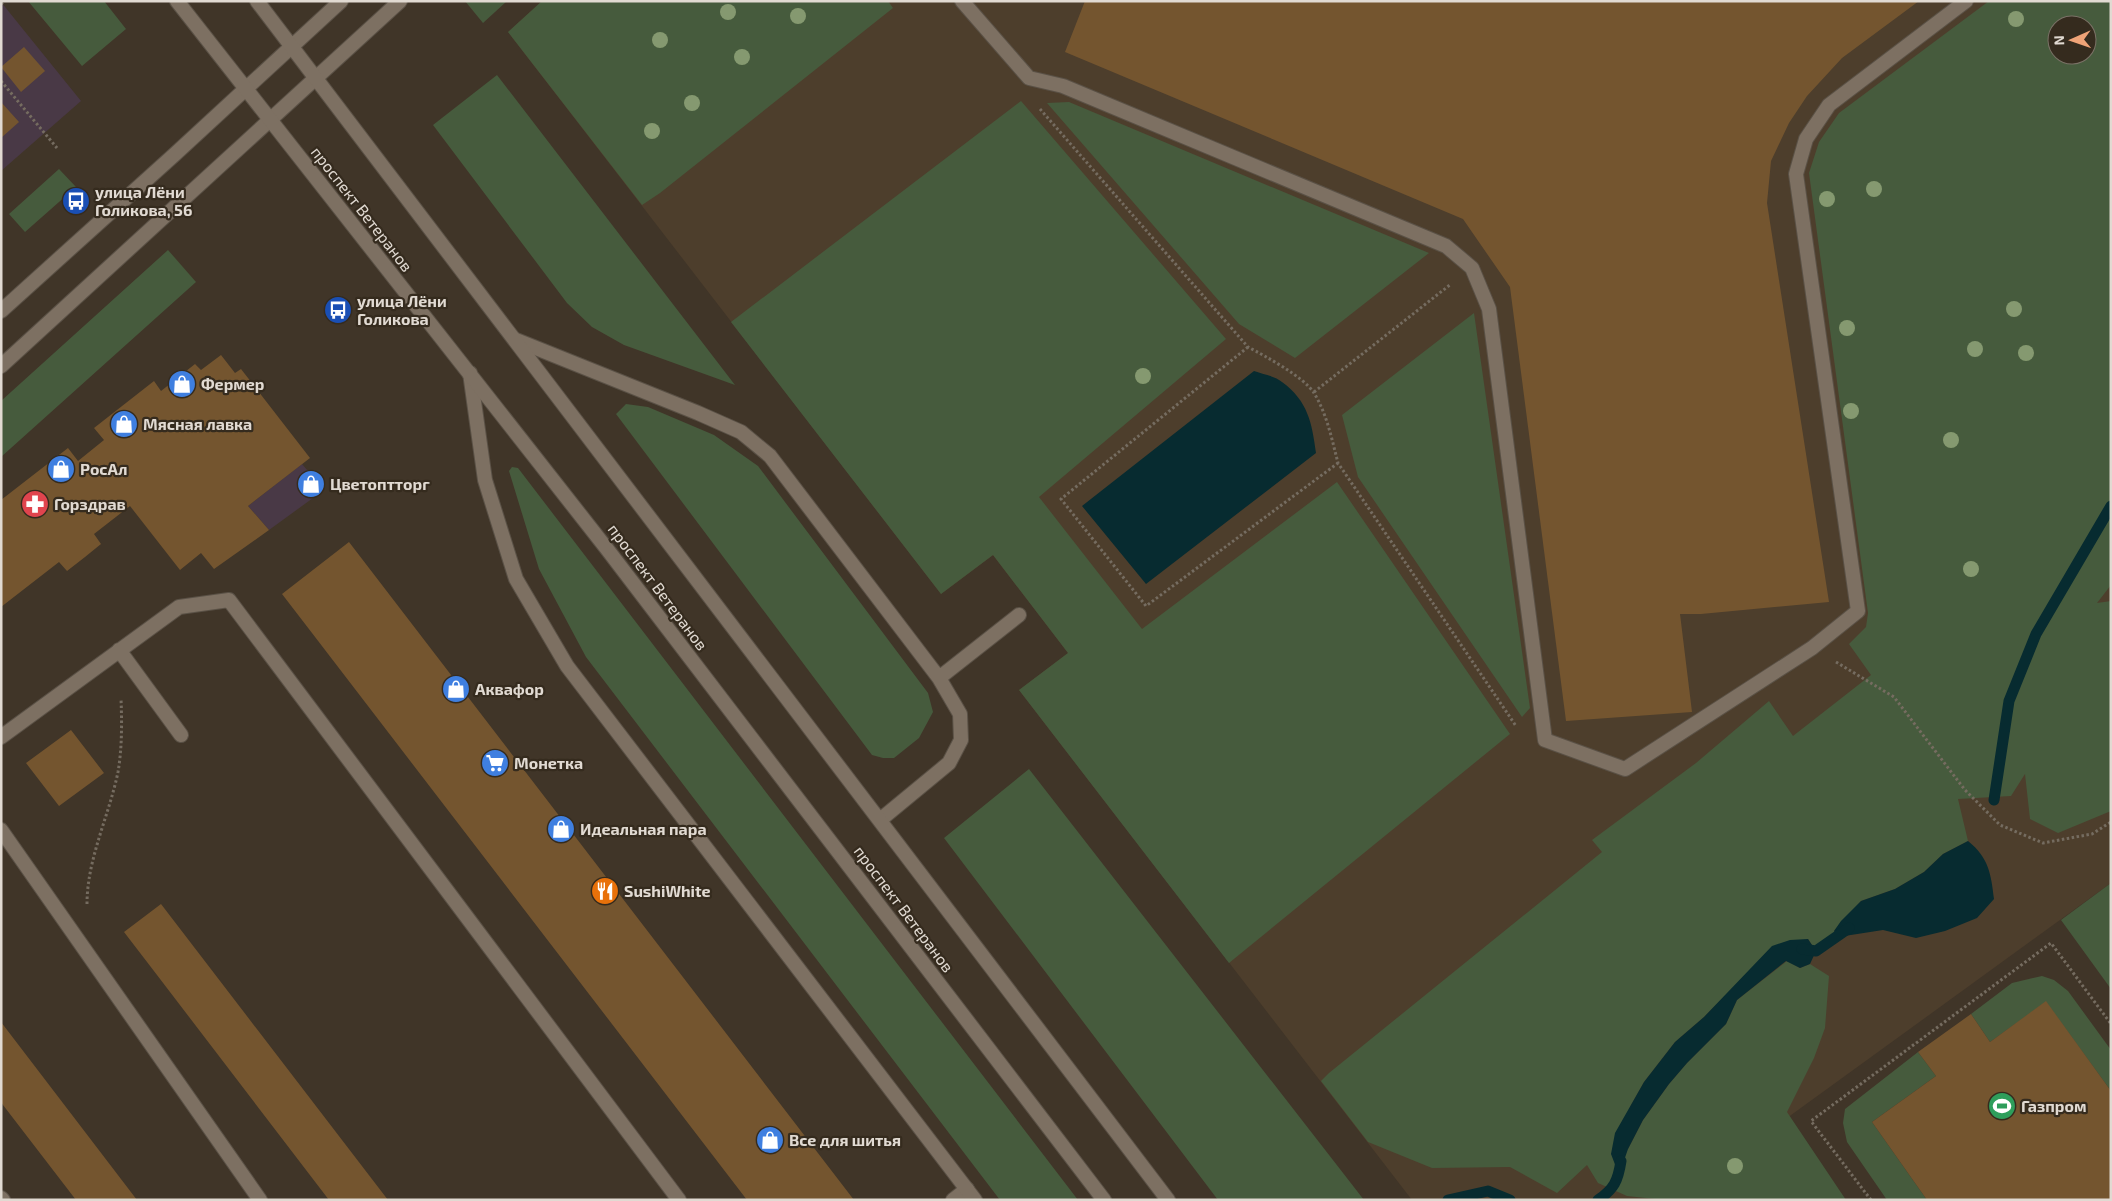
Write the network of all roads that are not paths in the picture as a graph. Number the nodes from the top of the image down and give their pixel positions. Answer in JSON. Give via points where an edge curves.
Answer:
{"nodes":[{"id":1,"x":177,"y":1,"type":"edge"},
{"id":2,"x":257,"y":1,"type":"edge"},
{"id":3,"x":341,"y":1,"type":"edge"},
{"id":4,"x":400,"y":1,"type":"edge"},
{"id":5,"x":1966,"y":1,"type":"edge"},
{"id":6,"x":969,"y":4,"type":"edge"},
{"id":7,"x":292,"y":46,"type":"junction"},
{"id":8,"x":315,"y":78,"type":"junction"},
{"id":9,"x":246,"y":89,"type":"junction"},
{"id":10,"x":270,"y":119,"type":"junction"},
{"id":11,"x":1,"y":311,"type":"edge"},
{"id":12,"x":516,"y":340,"type":"junction"},
{"id":13,"x":1,"y":366,"type":"edge"},
{"id":14,"x":470,"y":373,"type":"junction"},
{"id":15,"x":1019,"y":615,"type":"dead end"},
{"id":16,"x":119,"y":650,"type":"junction"},
{"id":17,"x":939,"y":678,"type":"junction"},
{"id":18,"x":182,"y":735,"type":"dead end"},
{"id":19,"x":1,"y":737,"type":"edge"},
{"id":20,"x":880,"y":820,"type":"junction"},
{"id":21,"x":1,"y":830,"type":"edge"},
{"id":22,"x":971,"y":1194,"type":"edge"},
{"id":23,"x":260,"y":1200,"type":"edge"},
{"id":24,"x":679,"y":1200,"type":"edge"},
{"id":25,"x":953,"y":1200,"type":"edge"},
{"id":26,"x":1104,"y":1200,"type":"edge"},
{"id":27,"x":1168,"y":1200,"type":"edge"}],
"edges":[{"from":1,"to":9,"type":"main road","name":"проспект Ветеранов"},
{"from":2,"to":7,"type":"main road"},
{"from":3,"to":7,"type":"main road"},
{"from":4,"to":8,"type":"main road"},
{"from":5,"to":6,"type":"main road","via":[[1829,106],[1806,139],[1796,174],[1858,611],[1812,648],[1624,769],[1546,740],[1489,309],[1472,268],[1446,246],[1063,86],[1029,78]]},
{"from":7,"to":8,"type":"main road"},
{"from":7,"to":9,"type":"main road"},
{"from":8,"to":10,"type":"main road"},
{"from":8,"to":12,"type":"main road"},
{"from":9,"to":10,"type":"main road","name":"проспект Ветеранов"},
{"from":9,"to":11,"type":"main road"},
{"from":10,"to":13,"type":"main road"},
{"from":10,"to":14,"type":"main road","name":"проспект Ветеранов"},
{"from":12,"to":17,"type":"main road","via":[[741,432],[770,456]]},
{"from":12,"to":20,"type":"main road"},
{"from":14,"to":22,"type":"main road","via":[[485,480],[516,578],[567,666]]},
{"from":14,"to":26,"type":"main road","name":"проспект Ветеранов"},
{"from":15,"to":17,"type":"main road"},
{"from":16,"to":18,"type":"main road"},
{"from":16,"to":19,"type":"main road"},
{"from":16,"to":24,"type":"main road","via":[[179,607],[229,600]]},
{"from":17,"to":20,"type":"main road","via":[[960,714],[961,740],[949,763]]},
{"from":20,"to":27,"type":"main road"},
{"from":21,"to":23,"type":"main road"},
{"from":22,"to":25,"type":"main road"}]}
